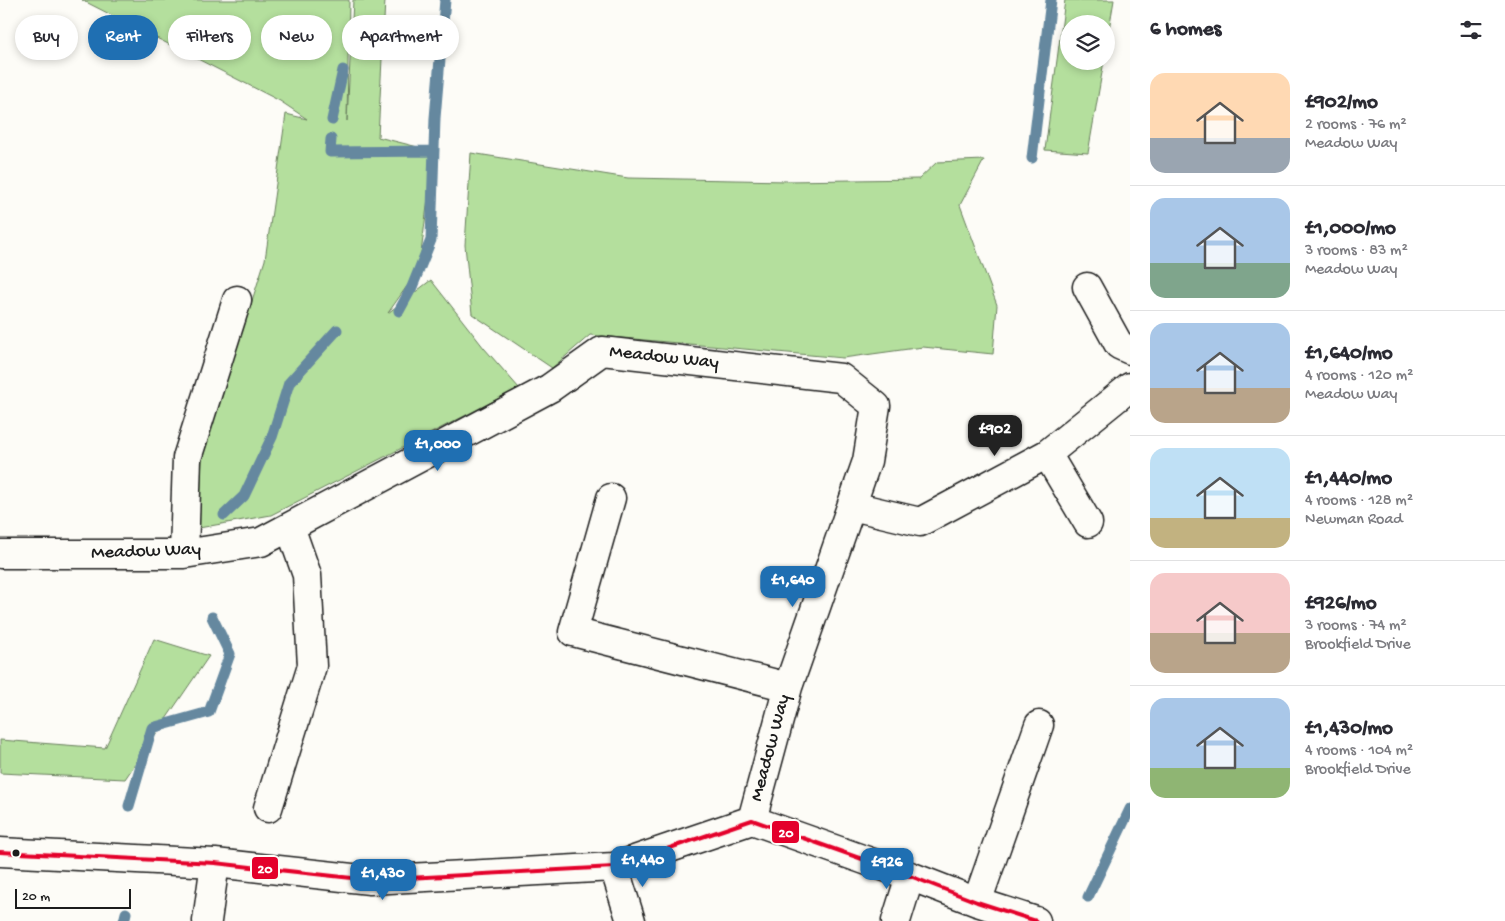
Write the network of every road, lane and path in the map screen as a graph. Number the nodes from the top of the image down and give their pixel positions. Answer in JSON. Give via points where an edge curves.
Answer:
{"nodes":[{"id":1,"x":1087,"y":287,"type":"dead end"},
{"id":2,"x":238,"y":300,"type":"dead end"},
{"id":3,"x":1130,"y":350,"type":"edge"},
{"id":4,"x":1130,"y":387,"type":"edge"},
{"id":5,"x":1047,"y":454,"type":"junction"},
{"id":6,"x":611,"y":498,"type":"dead end"},
{"id":7,"x":852,"y":506,"type":"junction"},
{"id":8,"x":1088,"y":523,"type":"dead end"},
{"id":9,"x":290,"y":527,"type":"junction"},
{"id":10,"x":0,"y":554,"type":"edge"},
{"id":11,"x":184,"y":554,"type":"junction"},
{"id":12,"x":788,"y":687,"type":"junction"},
{"id":13,"x":1039,"y":724,"type":"dead end"},
{"id":14,"x":268,"y":808,"type":"dead end"},
{"id":15,"x":752,"y":820,"type":"junction"},
{"id":16,"x":0,"y":852,"type":"edge"},
{"id":17,"x":215,"y":863,"type":"junction"},
{"id":18,"x":614,"y":867,"type":"junction"},
{"id":19,"x":910,"y":876,"type":"junction"},
{"id":20,"x":977,"y":902,"type":"junction"},
{"id":21,"x":207,"y":921,"type":"edge"},
{"id":22,"x":631,"y":921,"type":"edge"},
{"id":23,"x":896,"y":921,"type":"edge"},
{"id":24,"x":1036,"y":921,"type":"edge"}],
"edges":[{"from":1,"to":3,"type":"street","via":[[1119,345]]},
{"from":2,"to":11,"type":"street","via":[[187,458]]},
{"from":4,"to":5,"type":"street"},
{"from":5,"to":7,"type":"street","via":[[920,522]]},
{"from":5,"to":8,"type":"street"},
{"from":6,"to":12,"type":"street","via":[[573,632]]},
{"from":7,"to":9,"type":"street","name":"Meadow Way","via":[[867,461],[876,406],[841,378],[602,351],[550,388]]},
{"from":7,"to":12,"type":"street","name":"Meadow Way"},
{"from":9,"to":11,"type":"street","name":"Meadow Way","via":[[261,542]]},
{"from":9,"to":14,"type":"street","via":[[307,575],[312,666]]},
{"from":10,"to":11,"type":"street","name":"Meadow Way"},
{"from":12,"to":15,"type":"street","name":"Meadow Way"},
{"from":13,"to":20,"type":"street"},
{"from":15,"to":18,"type":"street"},
{"from":15,"to":19,"type":"street"},
{"from":16,"to":17,"type":"street"},
{"from":17,"to":18,"type":"street","via":[[370,880]]},
{"from":17,"to":21,"type":"street"},
{"from":18,"to":22,"type":"street"},
{"from":19,"to":20,"type":"street"},
{"from":19,"to":23,"type":"street"},
{"from":20,"to":24,"type":"street"}]}
